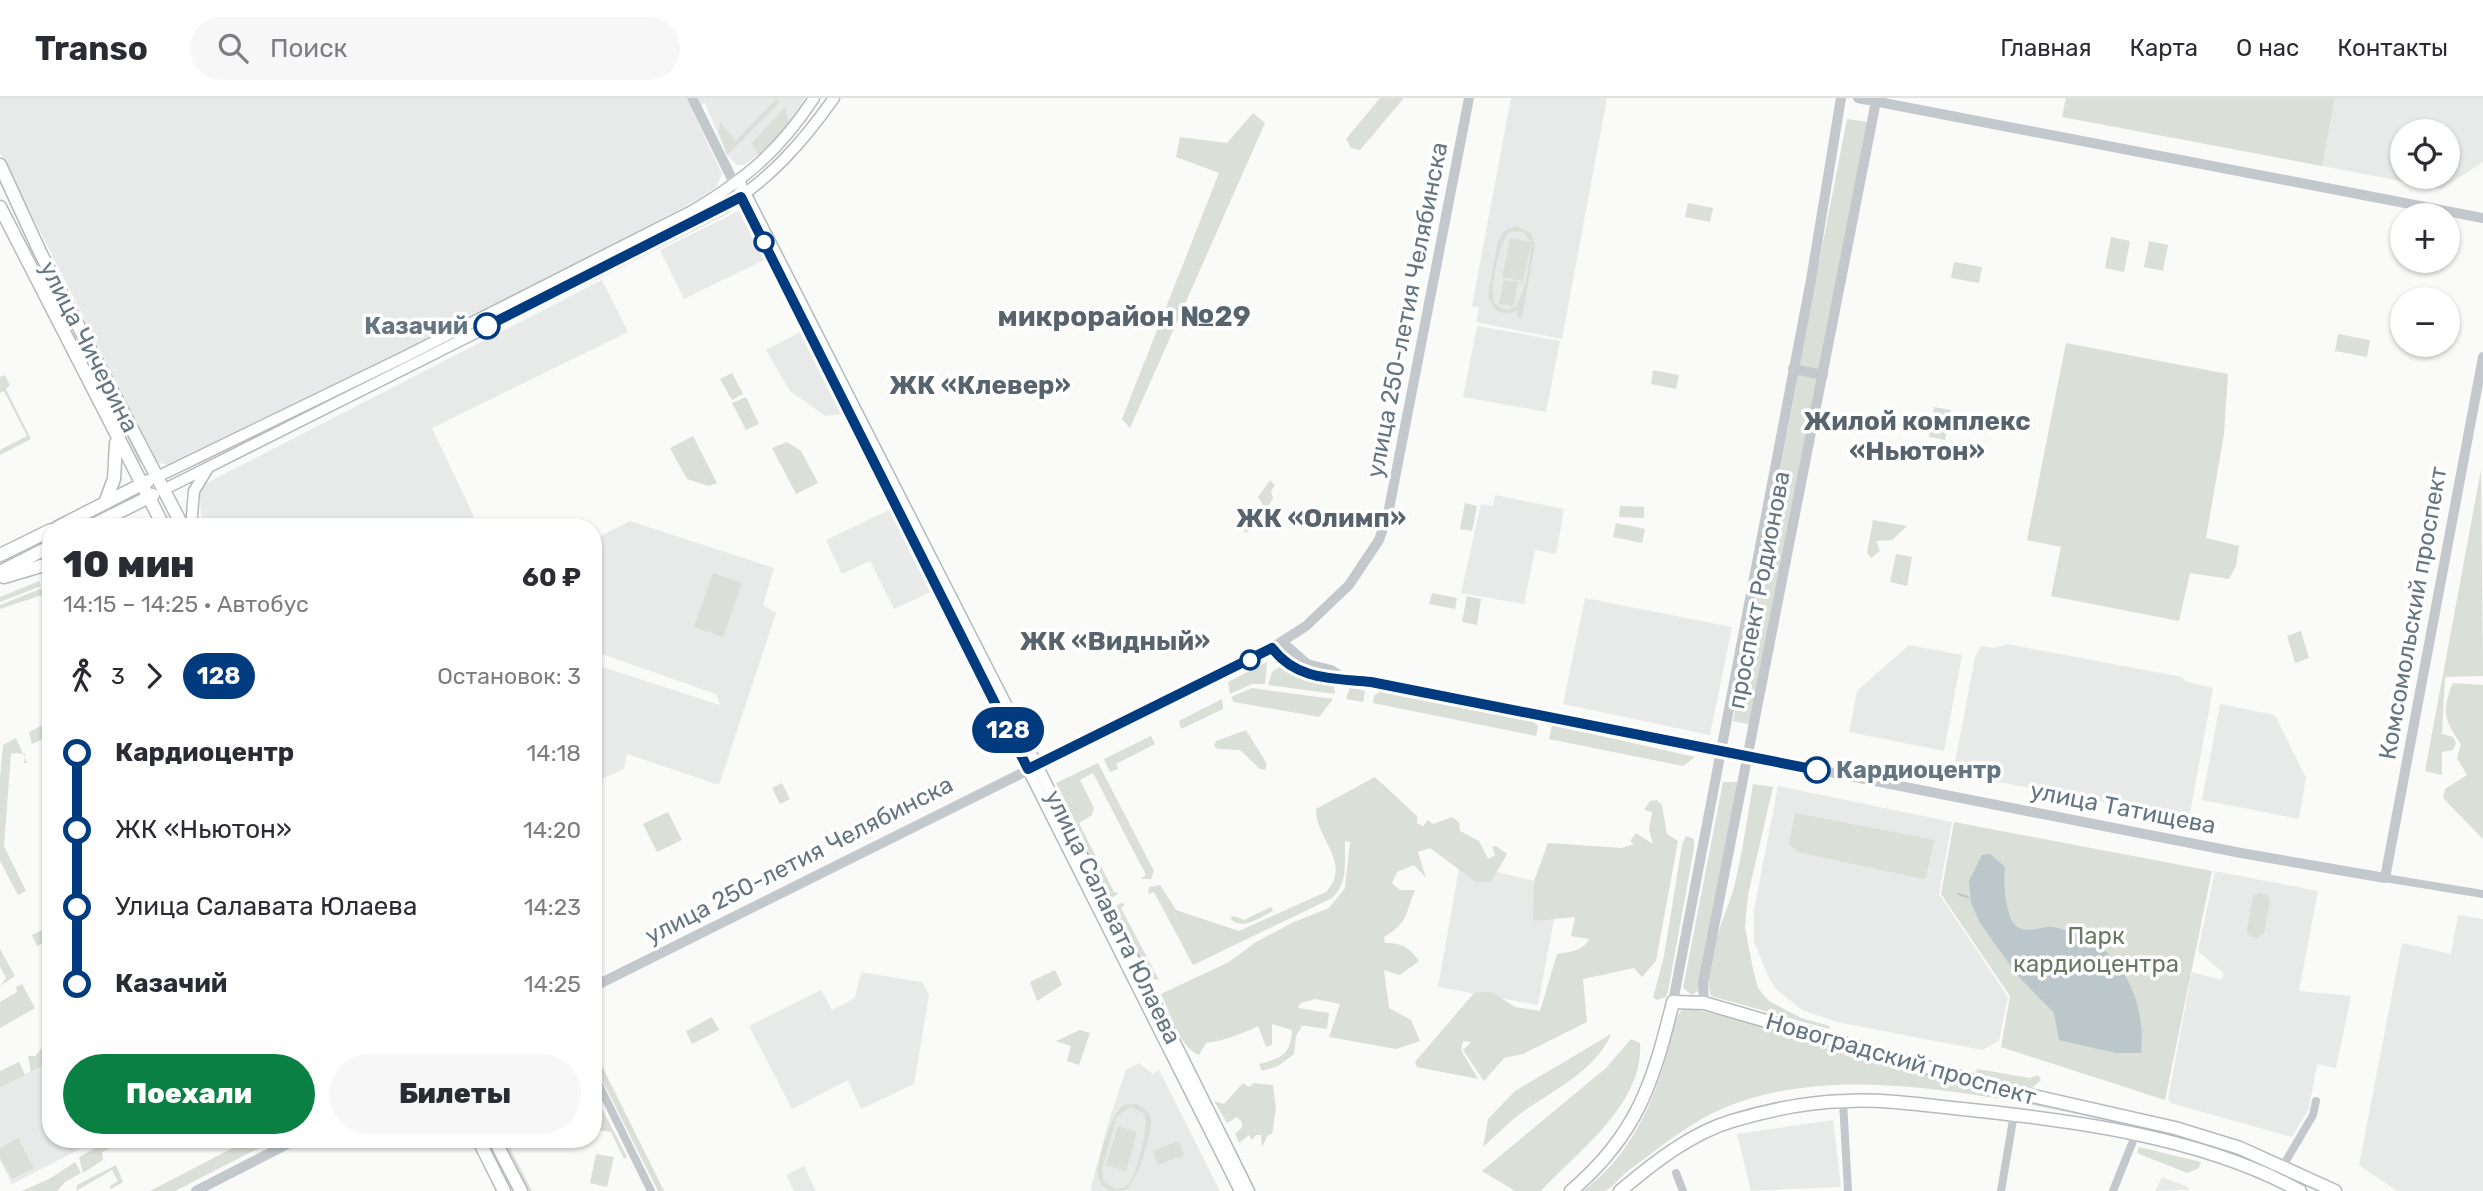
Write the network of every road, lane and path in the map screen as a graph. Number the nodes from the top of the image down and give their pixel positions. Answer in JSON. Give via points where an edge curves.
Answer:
{"nodes":[{"id":1,"x":692,"y":98,"type":"edge"},
{"id":2,"x":814,"y":98,"type":"edge"},
{"id":3,"x":834,"y":98,"type":"edge"},
{"id":4,"x":1469,"y":98,"type":"edge"},
{"id":5,"x":1841,"y":98,"type":"edge"},
{"id":6,"x":1858,"y":98,"type":"edge"},
{"id":7,"x":1876,"y":101,"type":"junction"},
{"id":8,"x":0,"y":165,"type":"edge"},
{"id":9,"x":737,"y":183,"type":"junction"},
{"id":10,"x":744,"y":195,"type":"junction"},
{"id":11,"x":0,"y":207,"type":"edge"},
{"id":12,"x":2483,"y":218,"type":"edge"},
{"id":13,"x":645,"y":241,"type":"junction"},
{"id":14,"x":2483,"y":357,"type":"edge"},
{"id":15,"x":1793,"y":369,"type":"junction"},
{"id":16,"x":1822,"y":375,"type":"junction"},
{"id":17,"x":116,"y":437,"type":"junction"},
{"id":18,"x":210,"y":466,"type":"junction"},
{"id":19,"x":157,"y":477,"type":"junction"},
{"id":20,"x":141,"y":485,"type":"junction"},
{"id":21,"x":163,"y":490,"type":"junction"},
{"id":22,"x":148,"y":497,"type":"junction"},
{"id":23,"x":105,"y":503,"type":"junction"},
{"id":24,"x":76,"y":518,"type":"edge"},
{"id":25,"x":107,"y":518,"type":"edge"},
{"id":26,"x":159,"y":518,"type":"edge"},
{"id":27,"x":178,"y":518,"type":"edge"},
{"id":28,"x":192,"y":518,"type":"edge"},
{"id":29,"x":42,"y":534,"type":"edge"},
{"id":30,"x":42,"y":551,"type":"edge"},
{"id":31,"x":0,"y":555,"type":"edge"},
{"id":32,"x":42,"y":566,"type":"edge"},
{"id":33,"x":0,"y":572,"type":"edge"},
{"id":34,"x":0,"y":578,"type":"edge"},
{"id":35,"x":1282,"y":642,"type":"junction"},
{"id":36,"x":1272,"y":648,"type":"junction"},
{"id":37,"x":1343,"y":679,"type":"junction"},
{"id":38,"x":1720,"y":750,"type":"junction"},
{"id":39,"x":1748,"y":756,"type":"junction"},
{"id":40,"x":1033,"y":767,"type":"junction"},
{"id":41,"x":2385,"y":878,"type":"junction"},
{"id":42,"x":2483,"y":894,"type":"edge"},
{"id":43,"x":602,"y":982,"type":"edge"},
{"id":44,"x":1673,"y":1002,"type":"junction"},
{"id":45,"x":1704,"y":1003,"type":"junction"},
{"id":46,"x":602,"y":1091,"type":"edge"},
{"id":47,"x":1843,"y":1101,"type":"junction"},
{"id":48,"x":2316,"y":1101,"type":"dead end"},
{"id":49,"x":2014,"y":1114,"type":"junction"},
{"id":50,"x":2135,"y":1136,"type":"junction"},
{"id":51,"x":280,"y":1148,"type":"edge"},
{"id":52,"x":482,"y":1148,"type":"edge"},
{"id":53,"x":499,"y":1148,"type":"edge"},
{"id":54,"x":2283,"y":1166,"type":"junction"},
{"id":55,"x":1676,"y":1173,"type":"dead end"},
{"id":56,"x":196,"y":1191,"type":"edge"},
{"id":57,"x":504,"y":1191,"type":"edge"},
{"id":58,"x":521,"y":1191,"type":"edge"},
{"id":59,"x":651,"y":1191,"type":"edge"},
{"id":60,"x":1240,"y":1191,"type":"edge"},
{"id":61,"x":1249,"y":1191,"type":"edge"},
{"id":62,"x":1572,"y":1191,"type":"edge"},
{"id":63,"x":1620,"y":1191,"type":"edge"},
{"id":64,"x":1682,"y":1191,"type":"edge"},
{"id":65,"x":1848,"y":1191,"type":"edge"},
{"id":66,"x":2001,"y":1191,"type":"edge"},
{"id":67,"x":2113,"y":1191,"type":"edge"},
{"id":68,"x":2300,"y":1191,"type":"edge"},
{"id":69,"x":2335,"y":1191,"type":"edge"}],
"edges":[{"from":1,"to":9,"type":"street","name":"улица Салавата Юлаева"},
{"from":2,"to":9,"type":"main road","via":[[779,148]]},
{"from":3,"to":10,"type":"main road","via":[[793,153]]},
{"from":4,"to":35,"type":"street","name":"улица 250-летия Челябинска","via":[[1388,514],[1378,540],[1349,585]]},
{"from":5,"to":15,"type":"street","name":"проспект Родионова"},
{"from":6,"to":7,"type":"street"},
{"from":7,"to":12,"type":"street"},
{"from":7,"to":16,"type":"street","name":"проспект Родионова"},
{"from":8,"to":19,"type":"main road","name":"улица Чичерина"},
{"from":9,"to":10,"type":"main road","name":"улица Салавата Юлаева"},
{"from":9,"to":13,"type":"main road"},
{"from":10,"to":13,"type":"main road"},
{"from":10,"to":40,"type":"main road","name":"улица Салавата Юлаева"},
{"from":11,"to":17,"type":"main road","name":"улица Чичерина"},
{"from":13,"to":18,"type":"main road"},
{"from":13,"to":19,"type":"main road"},
{"from":14,"to":41,"type":"street","name":"Комсомольский проспект"},
{"from":15,"to":16,"type":"street"},
{"from":15,"to":38,"type":"street","name":"проспект Родионова"},
{"from":16,"to":39,"type":"street","name":"проспект Родионова"},
{"from":17,"to":20,"type":"main road","name":"улица Чичерина"},
{"from":17,"to":23,"type":"main road","via":[[114,479]]},
{"from":18,"to":21,"type":"main road"},
{"from":18,"to":28,"type":"main road","via":[[194,491]]},
{"from":19,"to":20,"type":"main road"},
{"from":19,"to":21,"type":"main road","name":"улица Чичерина"},
{"from":20,"to":22,"type":"main road","name":"улица Чичерина"},
{"from":20,"to":23,"type":"main road"},
{"from":21,"to":22,"type":"main road"},
{"from":21,"to":27,"type":"main road","name":"улица Чичерина"},
{"from":22,"to":25,"type":"main road"},
{"from":22,"to":26,"type":"main road","name":"улица Чичерина"},
{"from":23,"to":24,"type":"main road"},
{"from":29,"to":31,"type":"main road"},
{"from":30,"to":33,"type":"main road"},
{"from":32,"to":34,"type":"main road"},
{"from":35,"to":36,"type":"street","name":"улица 250-летия Челябинска"},
{"from":35,"to":37,"type":"street","name":"улица Татищева","via":[[1307,664],[1331,670]]},
{"from":36,"to":37,"type":"street","name":"улица Татищева","via":[[1281,660],[1304,673]]},
{"from":36,"to":40,"type":"street","name":"улица 250-летия Челябинска"},
{"from":37,"to":38,"type":"street","name":"улица Татищева"},
{"from":38,"to":39,"type":"street","name":"улица Татищева"},
{"from":38,"to":44,"type":"street","name":"проспект Родионова"},
{"from":39,"to":41,"type":"street","name":"улица Татищева"},
{"from":39,"to":45,"type":"street","name":"проспект Родионова","via":[[1703,983]]},
{"from":40,"to":43,"type":"street","name":"улица 250-летия Челябинска"},
{"from":40,"to":60,"type":"main road","name":"улица Салавата Юлаева"},
{"from":40,"to":61,"type":"main road","name":"улица Салавата Юлаева"},
{"from":41,"to":42,"type":"street","name":"улица Татищева"},
{"from":44,"to":45,"type":"main road","name":"Новоградский проспект"},
{"from":44,"to":62,"type":"main road","via":[[1649,1091],[1633,1122]]},
{"from":45,"to":54,"type":"main road","name":"Новоградский проспект","via":[[2002,1089],[2175,1128]]},
{"from":46,"to":59,"type":"street"},
{"from":47,"to":49,"type":"main road","name":"Новоградский проспект","via":[[1881,1100]]},
{"from":47,"to":63,"type":"main road","name":"Новоградский проспект","via":[[1784,1108],[1729,1122],[1697,1135]]},
{"from":47,"to":65,"type":"street"},
{"from":48,"to":54,"type":"street","via":[[2314,1115]]},
{"from":49,"to":50,"type":"main road","name":"Новоградский проспект"},
{"from":49,"to":66,"type":"street"},
{"from":50,"to":67,"type":"street"},
{"from":50,"to":68,"type":"main road","name":"Новоградский проспект","via":[[2234,1162]]},
{"from":51,"to":56,"type":"street"},
{"from":52,"to":57,"type":"main road"},
{"from":53,"to":58,"type":"main road"},
{"from":54,"to":69,"type":"main road","name":"Новоградский проспект"},
{"from":55,"to":64,"type":"street"}]}
